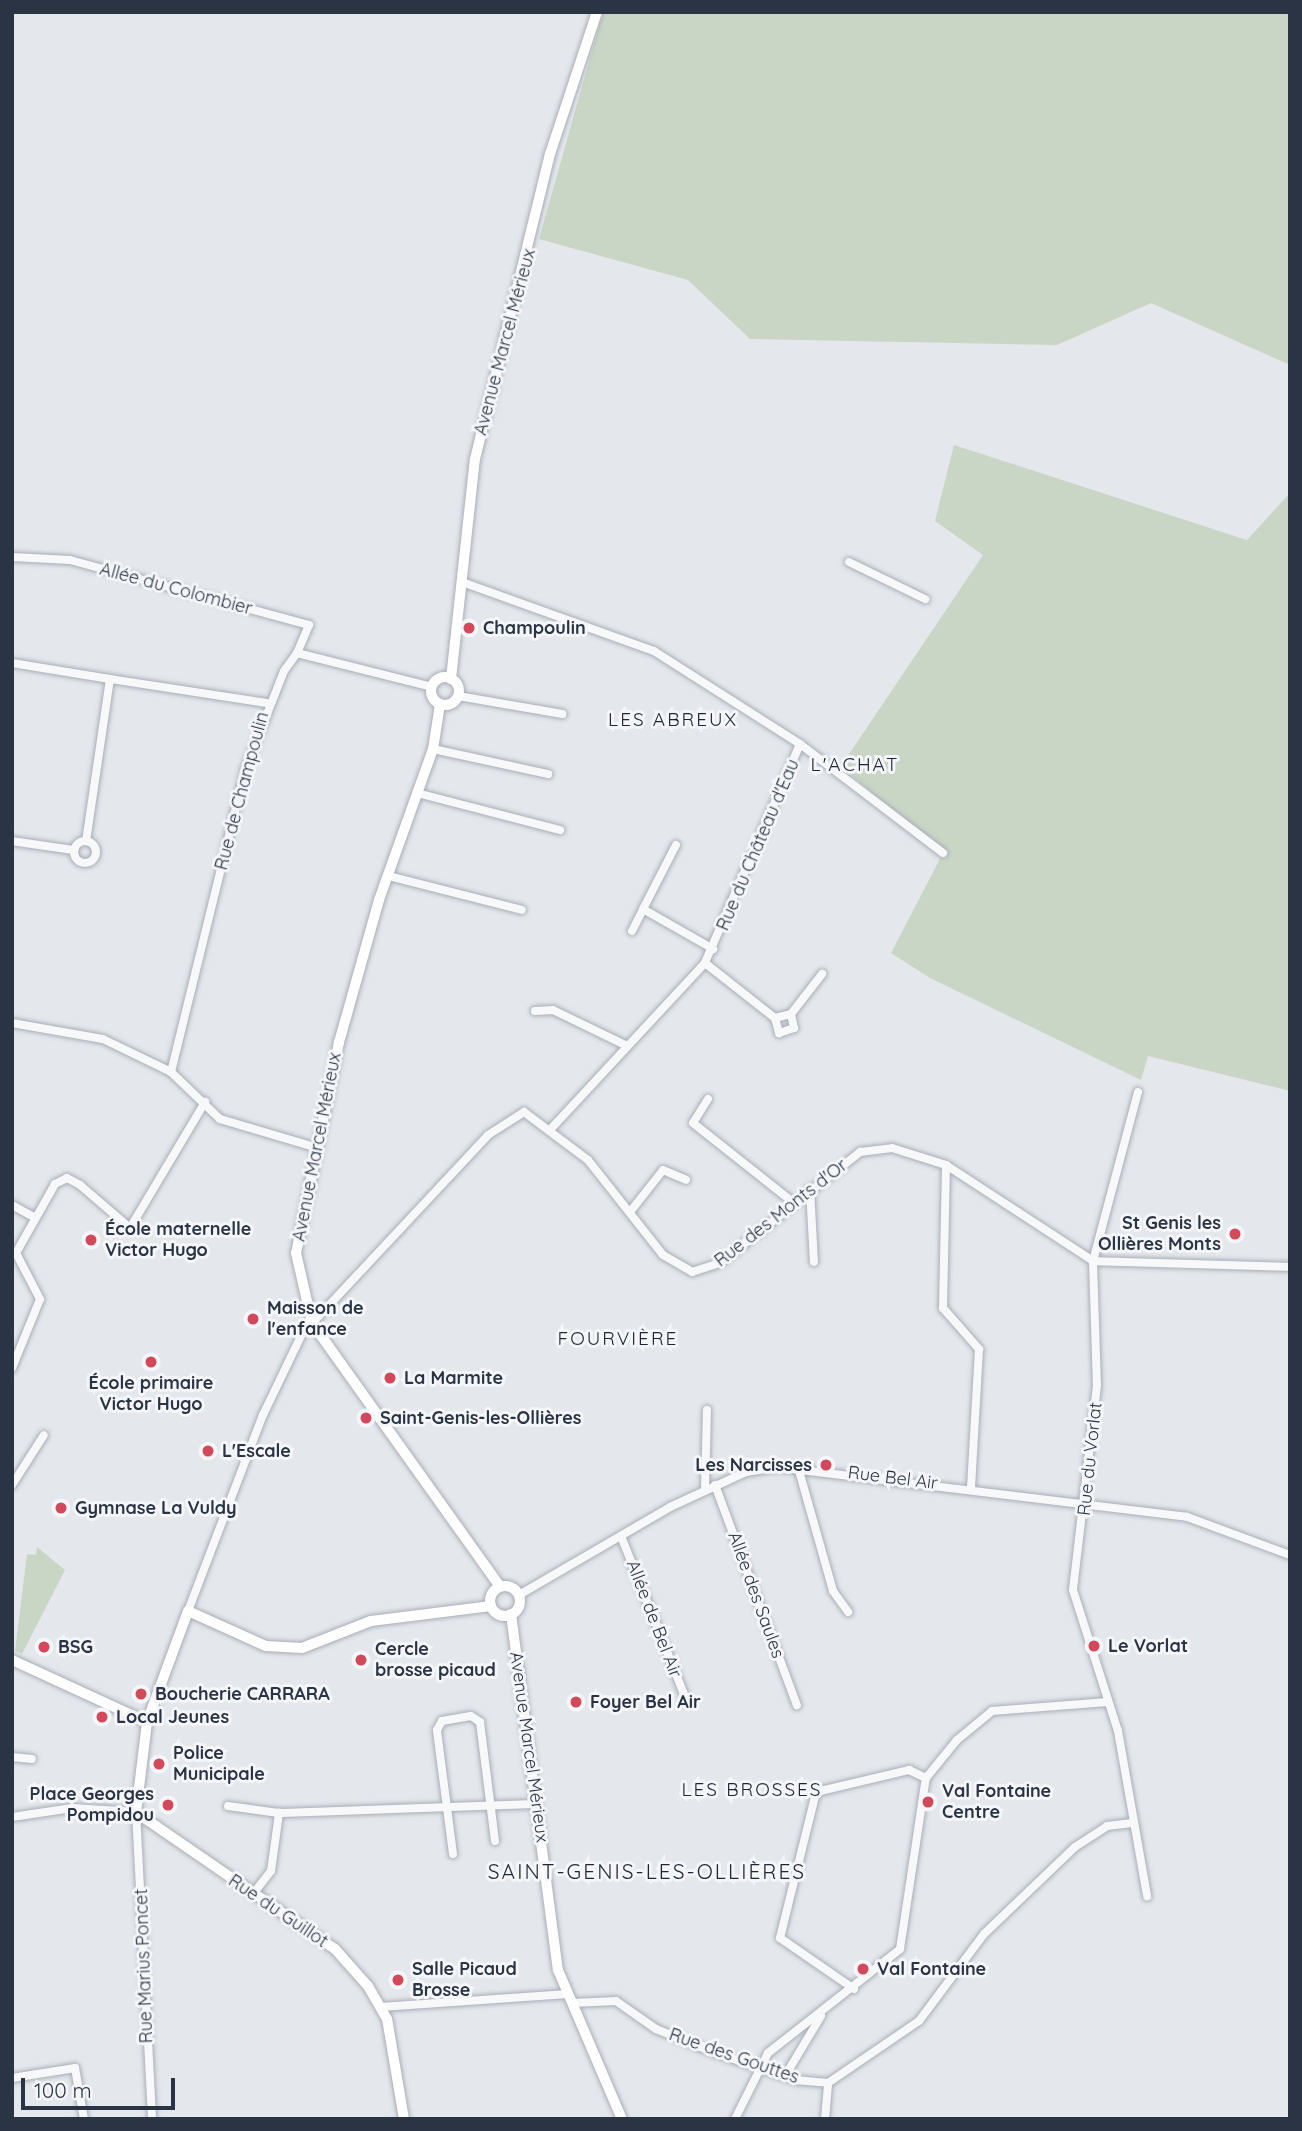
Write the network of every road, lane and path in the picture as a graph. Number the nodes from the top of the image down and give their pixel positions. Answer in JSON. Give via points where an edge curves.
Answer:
{"nodes":[{"id":1,"x":597,"y":12,"type":"edge"},
{"id":2,"x":12,"y":557,"type":"edge"},
{"id":3,"x":849,"y":562,"type":"dead end"},
{"id":4,"x":465,"y":583,"type":"junction"},
{"id":5,"x":925,"y":599,"type":"dead end"},
{"id":6,"x":298,"y":653,"type":"junction"},
{"id":7,"x":12,"y":663,"type":"edge"},
{"id":8,"x":451,"y":678,"type":"junction"},
{"id":9,"x":110,"y":679,"type":"junction"},
{"id":10,"x":432,"y":687,"type":"junction"},
{"id":11,"x":458,"y":696,"type":"junction"},
{"id":12,"x":266,"y":703,"type":"junction"},
{"id":13,"x":440,"y":704,"type":"junction"},
{"id":14,"x":562,"y":714,"type":"dead end"},
{"id":15,"x":800,"y":744,"type":"junction"},
{"id":16,"x":433,"y":749,"type":"junction"},
{"id":17,"x":548,"y":774,"type":"dead end"},
{"id":18,"x":417,"y":793,"type":"junction"},
{"id":19,"x":560,"y":830,"type":"dead end"},
{"id":20,"x":12,"y":841,"type":"edge"},
{"id":21,"x":86,"y":841,"type":"junction"},
{"id":22,"x":676,"y":845,"type":"dead end"},
{"id":23,"x":74,"y":850,"type":"junction"},
{"id":24,"x":943,"y":853,"type":"dead end"},
{"id":25,"x":389,"y":876,"type":"junction"},
{"id":26,"x":643,"y":909,"type":"junction"},
{"id":27,"x":522,"y":910,"type":"dead end"},
{"id":28,"x":632,"y":931,"type":"dead end"},
{"id":29,"x":713,"y":949,"type":"junction"},
{"id":30,"x":705,"y":963,"type":"junction"},
{"id":31,"x":822,"y":974,"type":"dead end"},
{"id":32,"x":536,"y":1011,"type":"dead end"},
{"id":33,"x":791,"y":1014,"type":"junction"},
{"id":34,"x":775,"y":1018,"type":"junction"},
{"id":35,"x":12,"y":1023,"type":"edge"},
{"id":36,"x":625,"y":1045,"type":"junction"},
{"id":37,"x":171,"y":1072,"type":"junction"},
{"id":38,"x":1138,"y":1091,"type":"dead end"},
{"id":39,"x":708,"y":1099,"type":"dead end"},
{"id":40,"x":205,"y":1102,"type":"junction"},
{"id":41,"x":549,"y":1131,"type":"junction"},
{"id":42,"x":318,"y":1148,"type":"junction"},
{"id":43,"x":946,"y":1165,"type":"junction"},
{"id":44,"x":686,"y":1180,"type":"dead end"},
{"id":45,"x":810,"y":1189,"type":"junction"},
{"id":46,"x":794,"y":1203,"type":"junction"},
{"id":47,"x":12,"y":1205,"type":"edge"},
{"id":48,"x":630,"y":1212,"type":"junction"},
{"id":49,"x":35,"y":1218,"type":"junction"},
{"id":50,"x":1093,"y":1261,"type":"junction"},
{"id":51,"x":814,"y":1262,"type":"dead end"},
{"id":52,"x":1290,"y":1267,"type":"edge"},
{"id":53,"x":312,"y":1322,"type":"junction"},
{"id":54,"x":12,"y":1368,"type":"edge"},
{"id":55,"x":707,"y":1410,"type":"dead end"},
{"id":56,"x":44,"y":1435,"type":"dead end"},
{"id":57,"x":797,"y":1467,"type":"junction"},
{"id":58,"x":12,"y":1485,"type":"edge"},
{"id":59,"x":715,"y":1485,"type":"junction"},
{"id":60,"x":971,"y":1487,"type":"junction"},
{"id":61,"x":705,"y":1490,"type":"junction"},
{"id":62,"x":1087,"y":1502,"type":"junction"},
{"id":63,"x":621,"y":1536,"type":"junction"},
{"id":64,"x":1290,"y":1555,"type":"edge"},
{"id":65,"x":499,"y":1587,"type":"junction"},
{"id":66,"x":519,"y":1595,"type":"junction"},
{"id":67,"x":491,"y":1606,"type":"junction"},
{"id":68,"x":188,"y":1611,"type":"junction"},
{"id":69,"x":848,"y":1612,"type":"dead end"},
{"id":70,"x":511,"y":1614,"type":"junction"},
{"id":71,"x":12,"y":1660,"type":"edge"},
{"id":72,"x":687,"y":1702,"type":"dead end"},
{"id":73,"x":1107,"y":1702,"type":"junction"},
{"id":74,"x":797,"y":1705,"type":"dead end"},
{"id":75,"x":147,"y":1722,"type":"junction"},
{"id":76,"x":12,"y":1757,"type":"edge"},
{"id":77,"x":32,"y":1759,"type":"dead end"},
{"id":78,"x":926,"y":1778,"type":"junction"},
{"id":79,"x":491,"y":1804,"type":"junction"},
{"id":80,"x":537,"y":1804,"type":"junction"},
{"id":81,"x":447,"y":1805,"type":"junction"},
{"id":82,"x":228,"y":1806,"type":"dead end"},
{"id":83,"x":136,"y":1812,"type":"junction"},
{"id":84,"x":279,"y":1813,"type":"junction"},
{"id":85,"x":12,"y":1816,"type":"edge"},
{"id":86,"x":1132,"y":1823,"type":"junction"},
{"id":87,"x":495,"y":1841,"type":"dead end"},
{"id":88,"x":453,"y":1854,"type":"dead end"},
{"id":89,"x":253,"y":1894,"type":"junction"},
{"id":90,"x":1147,"y":1896,"type":"dead end"},
{"id":91,"x":854,"y":1989,"type":"junction"},
{"id":92,"x":570,"y":1999,"type":"junction"},
{"id":93,"x":381,"y":2007,"type":"junction"},
{"id":94,"x":822,"y":2013,"type":"junction"},
{"id":95,"x":758,"y":2067,"type":"junction"},
{"id":96,"x":785,"y":2077,"type":"junction"},
{"id":97,"x":12,"y":2078,"type":"edge"},
{"id":98,"x":828,"y":2083,"type":"junction"},
{"id":99,"x":84,"y":2119,"type":"edge"},
{"id":100,"x":152,"y":2119,"type":"edge"},
{"id":101,"x":404,"y":2119,"type":"edge"},
{"id":102,"x":622,"y":2119,"type":"edge"},
{"id":103,"x":735,"y":2119,"type":"edge"},
{"id":104,"x":825,"y":2119,"type":"edge"}],
"edges":[{"from":1,"to":4,"type":"main road","name":"Avenue Marcel Mérieux","via":[[550,154],[517,308],[481,434]]},
{"from":2,"to":6,"type":"street","name":"Allée du Colombier","via":[[70,560],[309,625]]},
{"from":3,"to":5,"type":"street"},
{"from":4,"to":8,"type":"main road","name":"Avenue Marcel Mérieux"},
{"from":4,"to":15,"type":"street","name":"Rue du Château d'Eau","via":[[654,651]]},
{"from":6,"to":10,"type":"street"},
{"from":6,"to":12,"type":"street","name":"Rue de Champoulin"},
{"from":7,"to":9,"type":"street"},
{"from":8,"to":10,"type":"main road"},
{"from":8,"to":11,"type":"main road"},
{"from":9,"to":12,"type":"street"},
{"from":9,"to":21,"type":"street"},
{"from":10,"to":13,"type":"main road"},
{"from":11,"to":13,"type":"main road"},
{"from":11,"to":14,"type":"street"},
{"from":12,"to":37,"type":"street","name":"Rue de Champoulin"},
{"from":13,"to":16,"type":"main road","name":"Avenue Marcel Mérieux"},
{"from":15,"to":24,"type":"street"},
{"from":15,"to":29,"type":"street","name":"Rue du Château d'Eau"},
{"from":16,"to":17,"type":"street"},
{"from":16,"to":18,"type":"main road","name":"Avenue Marcel Mérieux"},
{"from":18,"to":19,"type":"street"},
{"from":18,"to":25,"type":"main road","name":"Avenue Marcel Mérieux"},
{"from":20,"to":23,"type":"street"},
{"from":21,"to":23,"type":"street"},
{"from":21,"to":23,"type":"street","via":[[95,847],[92,861],[81,862]]},
{"from":22,"to":26,"type":"street"},
{"from":25,"to":27,"type":"street"},
{"from":25,"to":42,"type":"main road","name":"Avenue Marcel Mérieux","via":[[339,1042]]},
{"from":26,"to":28,"type":"street"},
{"from":26,"to":29,"type":"street"},
{"from":29,"to":30,"type":"street","name":"Rue du Château d'Eau"},
{"from":30,"to":34,"type":"street"},
{"from":30,"to":36,"type":"street","name":"Rue du Château d'Eau"},
{"from":31,"to":33,"type":"street"},
{"from":32,"to":36,"type":"street","via":[[552,1010]]},
{"from":33,"to":34,"type":"street"},
{"from":33,"to":34,"type":"street","via":[[794,1028],[779,1032]]},
{"from":35,"to":37,"type":"street","via":[[103,1040]]},
{"from":36,"to":41,"type":"street","name":"Rue du Château d'Eau"},
{"from":37,"to":40,"type":"street"},
{"from":38,"to":50,"type":"street","name":"Rue du Vorlat"},
{"from":39,"to":46,"type":"street","via":[[693,1123]]},
{"from":40,"to":42,"type":"street","via":[[240,1129]]},
{"from":40,"to":49,"type":"street","via":[[130,1228],[66,1178],[55,1184]]},
{"from":41,"to":48,"type":"street","name":"Rue des Monts d'Or","via":[[588,1160]]},
{"from":41,"to":53,"type":"street","name":"Rue des Monts d'Or","via":[[524,1112],[509,1116]]},
{"from":42,"to":53,"type":"main road","name":"Avenue Marcel Mérieux","via":[[296,1253]]},
{"from":43,"to":45,"type":"street","name":"Rue des Monts d'Or","via":[[892,1147],[860,1152]]},
{"from":43,"to":50,"type":"street","name":"Rue des Monts d'Or"},
{"from":43,"to":60,"type":"street","via":[[943,1308],[979,1349]]},
{"from":44,"to":48,"type":"street","via":[[663,1170]]},
{"from":45,"to":46,"type":"street","name":"Rue des Monts d'Or"},
{"from":45,"to":51,"type":"street"},
{"from":46,"to":48,"type":"street","name":"Rue des Monts d'Or","via":[[720,1264],[692,1272],[663,1255]]},
{"from":47,"to":49,"type":"street"},
{"from":49,"to":54,"type":"street","via":[[15,1259],[40,1291]]},
{"from":50,"to":52,"type":"street"},
{"from":50,"to":62,"type":"street","name":"Rue du Vorlat","via":[[1097,1385]]},
{"from":53,"to":65,"type":"main road","name":"Avenue Marcel Mérieux"},
{"from":53,"to":68,"type":"street","via":[[263,1415]]},
{"from":55,"to":61,"type":"street"},
{"from":56,"to":58,"type":"street"},
{"from":57,"to":59,"type":"street","name":"Rue Bel Air","via":[[746,1472]]},
{"from":57,"to":60,"type":"street","name":"Rue Bel Air"},
{"from":57,"to":69,"type":"street","via":[[833,1591]]},
{"from":59,"to":61,"type":"street","name":"Rue Bel Air"},
{"from":59,"to":74,"type":"street","name":"Allée des Saules"},
{"from":60,"to":62,"type":"street","name":"Rue Bel Air"},
{"from":61,"to":63,"type":"street","name":"Rue Bel Air"},
{"from":62,"to":64,"type":"street","name":"Rue Bel Air","via":[[1188,1517]]},
{"from":62,"to":73,"type":"street","name":"Rue du Vorlat","via":[[1073,1590]]},
{"from":63,"to":66,"type":"street","name":"Rue Bel Air"},
{"from":63,"to":72,"type":"street","name":"Allée de Bel Air"},
{"from":65,"to":66,"type":"main road"},
{"from":65,"to":67,"type":"main road"},
{"from":66,"to":70,"type":"main road"},
{"from":67,"to":68,"type":"main road","via":[[371,1621],[302,1648],[266,1646]]},
{"from":67,"to":70,"type":"main road"},
{"from":68,"to":75,"type":"main road"},
{"from":70,"to":80,"type":"main road","name":"Avenue Marcel Mérieux"},
{"from":71,"to":75,"type":"main road"},
{"from":73,"to":78,"type":"street","via":[[992,1711]]},
{"from":73,"to":86,"type":"street","name":"Rue du Vorlat"},
{"from":75,"to":83,"type":"main road"},
{"from":76,"to":77,"type":"street"},
{"from":78,"to":91,"type":"street","via":[[900,1949]]},
{"from":78,"to":91,"type":"street","via":[[909,1770],[816,1792],[780,1938]]},
{"from":79,"to":80,"type":"street"},
{"from":79,"to":81,"type":"street"},
{"from":79,"to":81,"type":"street","via":[[480,1722],[471,1716],[442,1721],[437,1730]]},
{"from":79,"to":87,"type":"street"},
{"from":80,"to":92,"type":"main road","name":"Avenue Marcel Mérieux","via":[[558,1970]]},
{"from":81,"to":84,"type":"street"},
{"from":81,"to":88,"type":"street"},
{"from":82,"to":84,"type":"street"},
{"from":83,"to":85,"type":"street","via":[[72,1808]]},
{"from":83,"to":89,"type":"main road","name":"Rue du Guillot"},
{"from":83,"to":100,"type":"street","name":"Rue Marius Poncet"},
{"from":84,"to":89,"type":"street","via":[[271,1871]]},
{"from":86,"to":90,"type":"street","name":"Rue du Vorlat"},
{"from":86,"to":98,"type":"street","via":[[1107,1826],[1075,1847],[984,1934],[919,2021]]},
{"from":89,"to":93,"type":"main road","name":"Rue du Guillot","via":[[334,1949]]},
{"from":91,"to":94,"type":"street"},
{"from":92,"to":93,"type":"street","name":"Rue des Gouttes"},
{"from":92,"to":95,"type":"street","name":"Rue des Gouttes","via":[[616,2001],[656,2029]]},
{"from":92,"to":102,"type":"main road","name":"Avenue Marcel Mérieux"},
{"from":93,"to":101,"type":"main road","name":"Rue du Guillot"},
{"from":94,"to":95,"type":"street"},
{"from":94,"to":96,"type":"street"},
{"from":95,"to":96,"type":"street","name":"Rue des Gouttes"},
{"from":95,"to":103,"type":"street"},
{"from":96,"to":98,"type":"street","name":"Rue des Gouttes"},
{"from":97,"to":99,"type":"street","via":[[75,2068]]},
{"from":98,"to":104,"type":"street"}]}
